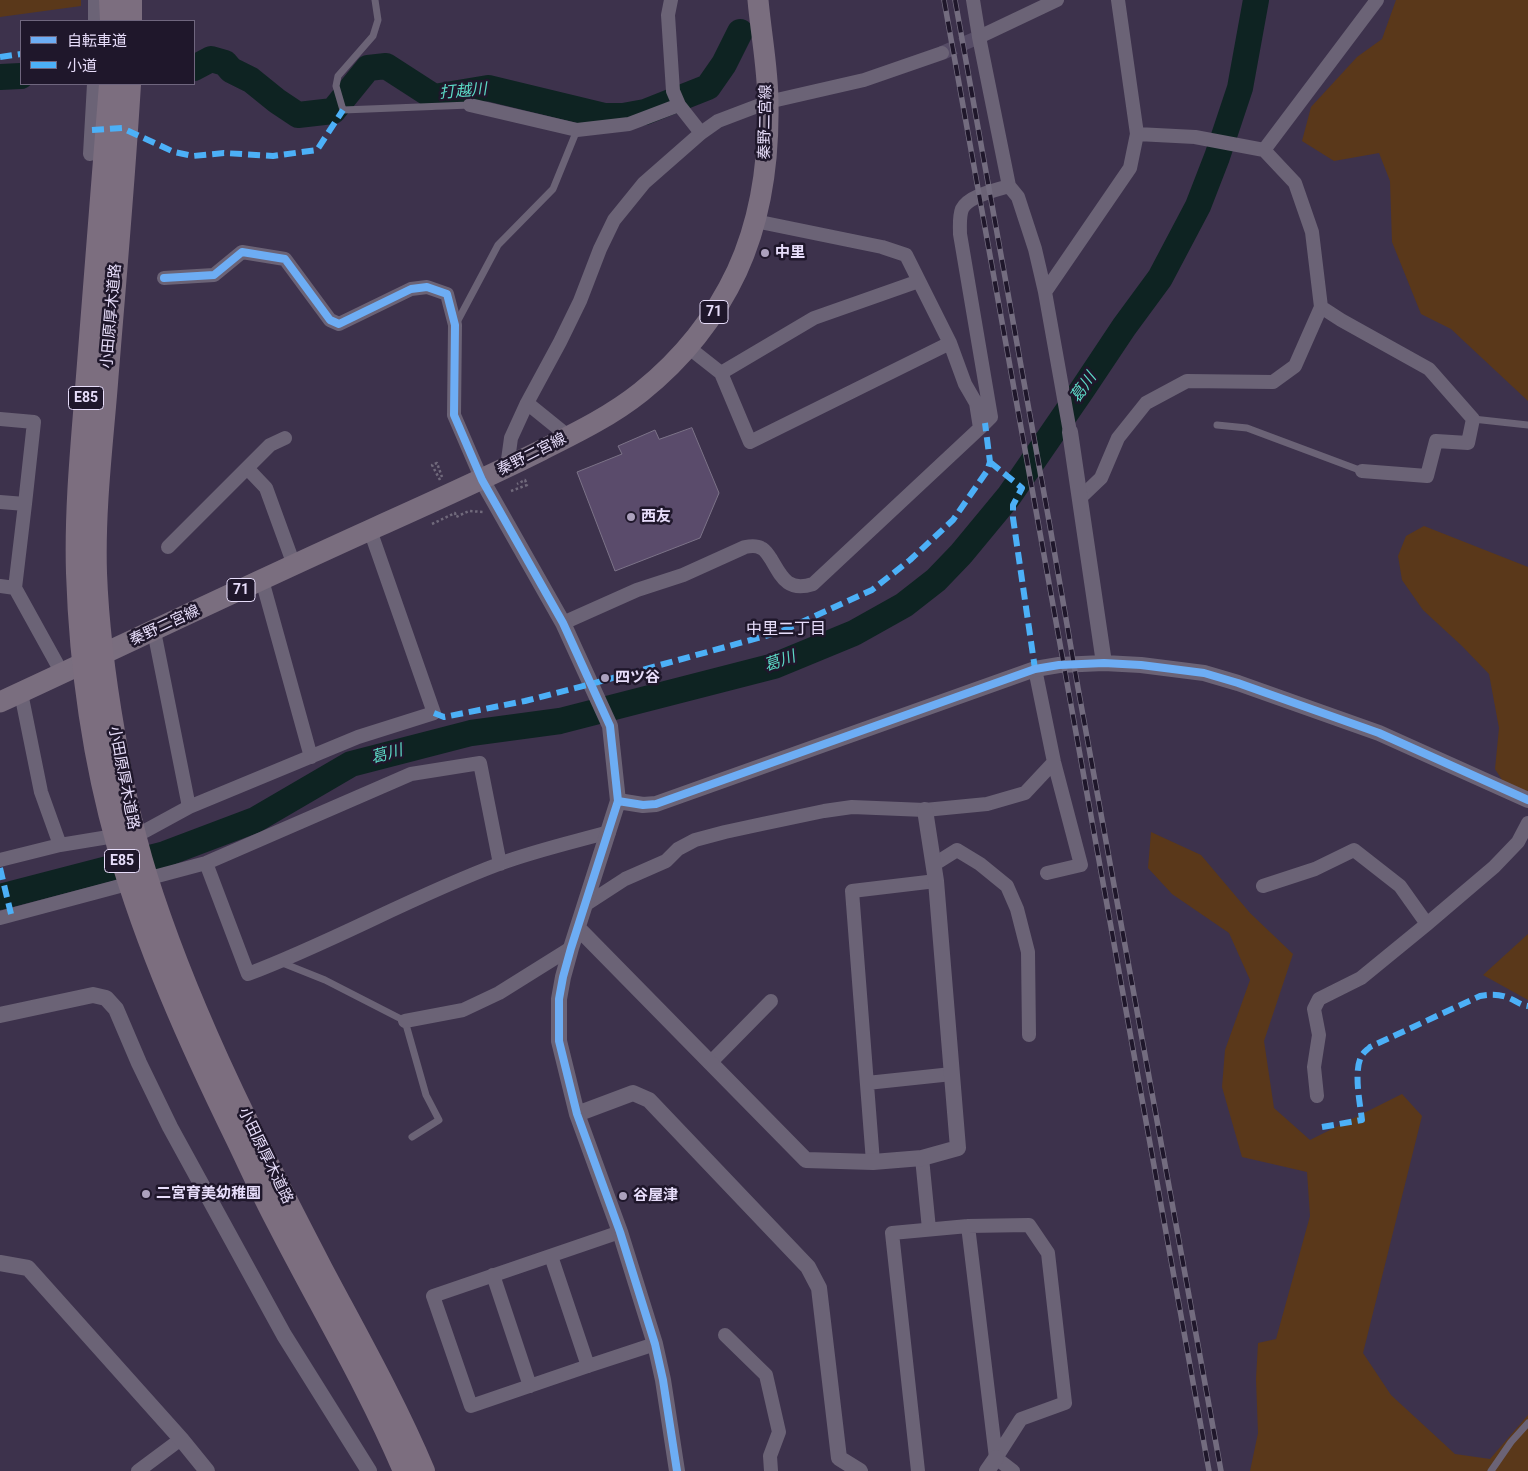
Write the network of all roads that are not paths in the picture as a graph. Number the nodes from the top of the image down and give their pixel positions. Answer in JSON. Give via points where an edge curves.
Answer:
{"nodes":[{"id":1,"x":95,"y":0,"type":"edge"},
{"id":2,"x":110,"y":0,"type":"edge"},
{"id":3,"x":131,"y":0,"type":"edge"},
{"id":4,"x":375,"y":0,"type":"edge"},
{"id":5,"x":671,"y":0,"type":"edge"},
{"id":6,"x":758,"y":0,"type":"edge"},
{"id":7,"x":973,"y":0,"type":"edge"},
{"id":8,"x":1057,"y":0,"type":"edge"},
{"id":9,"x":1118,"y":0,"type":"edge"},
{"id":10,"x":1378,"y":0,"type":"edge"},
{"id":11,"x":95,"y":20,"type":"edge"},
{"id":12,"x":111,"y":20,"type":"edge"},
{"id":13,"x":132,"y":20,"type":"edge"},
{"id":14,"x":979,"y":37,"type":"junction"},
{"id":15,"x":942,"y":53,"type":"tunnel mouth"},
{"id":16,"x":94,"y":85,"type":"edge"},
{"id":17,"x":110,"y":85,"type":"edge"},
{"id":18,"x":130,"y":85,"type":"edge"},
{"id":19,"x":768,"y":102,"type":"junction"},
{"id":20,"x":470,"y":105,"type":"joint"},
{"id":21,"x":679,"y":106,"type":"junction"},
{"id":22,"x":577,"y":130,"type":"junction"},
{"id":23,"x":701,"y":133,"type":"junction"},
{"id":24,"x":1137,"y":134,"type":"junction"},
{"id":25,"x":1264,"y":150,"type":"junction"},
{"id":26,"x":107,"y":156,"type":"junction"},
{"id":27,"x":1008,"y":186,"type":"junction"},
{"id":28,"x":755,"y":221,"type":"junction"},
{"id":29,"x":164,"y":278,"type":"dead end"},
{"id":30,"x":920,"y":281,"type":"junction"},
{"id":31,"x":1045,"y":292,"type":"junction"},
{"id":32,"x":1321,"y":307,"type":"junction"},
{"id":33,"x":456,"y":325,"type":"junction"},
{"id":34,"x":950,"y":343,"type":"junction"},
{"id":35,"x":688,"y":347,"type":"junction"},
{"id":36,"x":721,"y":374,"type":"junction"},
{"id":37,"x":527,"y":403,"type":"junction"},
{"id":38,"x":0,"y":419,"type":"edge"},
{"id":39,"x":1473,"y":419,"type":"junction"},
{"id":40,"x":1217,"y":425,"type":"dead end"},
{"id":41,"x":1528,"y":426,"type":"edge"},
{"id":42,"x":980,"y":428,"type":"junction"},
{"id":43,"x":1070,"y":432,"type":"joint"},
{"id":44,"x":569,"y":437,"type":"junction"},
{"id":45,"x":285,"y":438,"type":"dead end"},
{"id":46,"x":247,"y":468,"type":"junction"},
{"id":47,"x":1362,"y":471,"type":"joint"},
{"id":48,"x":510,"y":477,"type":"junction"},
{"id":49,"x":482,"y":480,"type":"junction"},
{"id":50,"x":1080,"y":498,"type":"junction"},
{"id":51,"x":0,"y":502,"type":"edge"},
{"id":52,"x":25,"y":504,"type":"junction"},
{"id":53,"x":370,"y":530,"type":"junction"},
{"id":54,"x":168,"y":547,"type":"dead end"},
{"id":55,"x":294,"y":565,"type":"junction"},
{"id":56,"x":262,"y":580,"type":"junction"},
{"id":57,"x":0,"y":586,"type":"edge"},
{"id":58,"x":15,"y":588,"type":"junction"},
{"id":59,"x":563,"y":623,"type":"junction"},
{"id":60,"x":154,"y":631,"type":"junction"},
{"id":61,"x":1104,"y":663,"type":"junction"},
{"id":62,"x":1035,"y":670,"type":"junction"},
{"id":63,"x":62,"y":673,"type":"junction"},
{"id":64,"x":20,"y":692,"type":"junction"},
{"id":65,"x":0,"y":702,"type":"edge"},
{"id":66,"x":311,"y":757,"type":"junction"},
{"id":67,"x":1054,"y":762,"type":"junction"},
{"id":68,"x":1528,"y":800,"type":"edge"},
{"id":69,"x":618,"y":801,"type":"junction"},
{"id":70,"x":190,"y":807,"type":"junction"},
{"id":71,"x":925,"y":810,"type":"junction"},
{"id":72,"x":1528,"y":823,"type":"edge"},
{"id":73,"x":609,"y":832,"type":"junction"},
{"id":74,"x":60,"y":845,"type":"junction"},
{"id":75,"x":0,"y":860,"type":"edge"},
{"id":76,"x":206,"y":863,"type":"junction"},
{"id":77,"x":500,"y":864,"type":"junction"},
{"id":78,"x":934,"y":873,"type":"junction"},
{"id":79,"x":1047,"y":874,"type":"dead end"},
{"id":80,"x":1263,"y":886,"type":"dead end"},
{"id":81,"x":585,"y":905,"type":"junction"},
{"id":82,"x":0,"y":918,"type":"edge"},
{"id":83,"x":1428,"y":924,"type":"junction"},
{"id":84,"x":578,"y":928,"type":"junction"},
{"id":85,"x":571,"y":948,"type":"junction"},
{"id":86,"x":280,"y":962,"type":"junction"},
{"id":87,"x":771,"y":1001,"type":"dead end"},
{"id":88,"x":0,"y":1015,"type":"edge"},
{"id":89,"x":405,"y":1021,"type":"junction"},
{"id":90,"x":1029,"y":1035,"type":"dead end"},
{"id":91,"x":710,"y":1063,"type":"junction"},
{"id":92,"x":952,"y":1074,"type":"junction"},
{"id":93,"x":867,"y":1083,"type":"junction"},
{"id":94,"x":1317,"y":1096,"type":"dead end"},
{"id":95,"x":577,"y":1114,"type":"junction"},
{"id":96,"x":412,"y":1137,"type":"dead end"},
{"id":97,"x":922,"y":1158,"type":"junction"},
{"id":98,"x":874,"y":1162,"type":"junction"},
{"id":99,"x":968,"y":1226,"type":"junction"},
{"id":100,"x":929,"y":1229,"type":"junction"},
{"id":101,"x":620,"y":1232,"type":"junction"},
{"id":102,"x":551,"y":1256,"type":"junction"},
{"id":103,"x":0,"y":1263,"type":"edge"},
{"id":104,"x":493,"y":1275,"type":"junction"},
{"id":105,"x":725,"y":1335,"type":"dead end"},
{"id":106,"x":655,"y":1344,"type":"junction"},
{"id":107,"x":588,"y":1366,"type":"junction"},
{"id":108,"x":530,"y":1386,"type":"junction"},
{"id":109,"x":1528,"y":1423,"type":"edge"},
{"id":110,"x":181,"y":1439,"type":"junction"},
{"id":111,"x":992,"y":1464,"type":"edge"},
{"id":112,"x":413,"y":1467,"type":"edge"},
{"id":113,"x":138,"y":1471,"type":"edge"},
{"id":114,"x":207,"y":1471,"type":"edge"},
{"id":115,"x":369,"y":1471,"type":"edge"},
{"id":116,"x":677,"y":1471,"type":"edge"},
{"id":117,"x":771,"y":1471,"type":"edge"},
{"id":118,"x":860,"y":1471,"type":"edge"},
{"id":119,"x":918,"y":1471,"type":"edge"},
{"id":120,"x":1013,"y":1471,"type":"edge"},
{"id":121,"x":1491,"y":1471,"type":"edge"}],
"edges":[{"from":1,"to":11,"type":"street"},
{"from":2,"to":12,"type":"highway"},
{"from":3,"to":13,"type":"highway"},
{"from":4,"to":20,"type":"lane","via":[[378,20],[373,36],[338,76],[336,86],[343,110]]},
{"from":5,"to":21,"type":"street","via":[[668,16],[673,91]]},
{"from":6,"to":19,"type":"main road","name":"秦野二宮線","number":"71"},
{"from":7,"to":14,"type":"street"},
{"from":8,"to":14,"type":"street"},
{"from":9,"to":24,"type":"street"},
{"from":10,"to":25,"type":"street"},
{"from":14,"to":27,"type":"street"},
{"from":15,"to":19,"type":"street","via":[[864,80]]},
{"from":16,"to":26,"type":"street"},
{"from":17,"to":26,"type":"highway","name":"小田原厚木道路","number":"E85"},
{"from":18,"to":26,"type":"highway","name":"小田原厚木道路","number":"E85"},
{"from":19,"to":23,"type":"street","via":[[718,121]]},
{"from":19,"to":28,"type":"main road","name":"秦野二宮線","number":"71","via":[[765,166]]},
{"from":20,"to":22,"type":"street"},
{"from":21,"to":22,"type":"street","via":[[629,124]]},
{"from":21,"to":23,"type":"street"},
{"from":22,"to":33,"type":"lane","via":[[553,189],[498,245]]},
{"from":23,"to":37,"type":"street","via":[[644,183],[614,220],[580,301]]},
{"from":24,"to":25,"type":"street","via":[[1194,137]]},
{"from":24,"to":31,"type":"street","via":[[1130,168]]},
{"from":25,"to":32,"type":"street","via":[[1295,183],[1312,232]]},
{"from":26,"to":112,"type":"highway","name":"小田原厚木道路","number":"E85","via":[[96,571],[91,638],[96,682],[89,711],[100,770],[121,820],[164,980],[207,1080],[373,1404]]},
{"from":27,"to":31,"type":"street","via":[[1018,197]]},
{"from":27,"to":42,"type":"street","via":[[973,198],[962,209],[960,222],[991,417]]},
{"from":28,"to":30,"type":"street","via":[[890,249],[906,255]]},
{"from":28,"to":35,"type":"main road","name":"秦野二宮線","number":"71","via":[[740,263],[722,299]]},
{"from":29,"to":33,"type":"street","via":[[214,275],[242,252],[285,259],[330,320],[339,324],[411,290],[428,287],[447,294]]},
{"from":30,"to":34,"type":"street"},
{"from":30,"to":36,"type":"street","via":[[814,318]]},
{"from":31,"to":43,"type":"street"},
{"from":32,"to":39,"type":"street","via":[[1429,369]]},
{"from":32,"to":50,"type":"street","via":[[1295,366],[1273,382],[1187,381],[1146,403],[1118,438],[1101,478]]},
{"from":33,"to":49,"type":"street","via":[[454,416]]},
{"from":34,"to":36,"type":"street","via":[[750,442]]},
{"from":34,"to":42,"type":"street","via":[[965,384],[976,403]]},
{"from":35,"to":36,"type":"street"},
{"from":35,"to":44,"type":"main road","name":"秦野二宮線","number":"71","via":[[641,392]]},
{"from":37,"to":44,"type":"street"},
{"from":37,"to":48,"type":"street","via":[[511,438]]},
{"from":38,"to":52,"type":"street","via":[[34,422]]},
{"from":39,"to":41,"type":"lane"},
{"from":39,"to":47,"type":"street","via":[[1468,442],[1436,441],[1427,476]]},
{"from":40,"to":47,"type":"lane","via":[[1247,428]]},
{"from":42,"to":59,"type":"street","via":[[813,584],[804,587],[784,580],[767,552],[754,546],[745,547]]},
{"from":43,"to":50,"type":"street"},
{"from":44,"to":48,"type":"main road","name":"秦野二宮線","number":"71"},
{"from":45,"to":46,"type":"street","via":[[270,445]]},
{"from":46,"to":54,"type":"street"},
{"from":46,"to":55,"type":"street","via":[[266,488]]},
{"from":48,"to":49,"type":"main road","name":"秦野二宮線","number":"71"},
{"from":49,"to":53,"type":"main road","name":"秦野二宮線","number":"71"},
{"from":49,"to":59,"type":"street"},
{"from":50,"to":61,"type":"street"},
{"from":51,"to":52,"type":"street"},
{"from":52,"to":58,"type":"street"},
{"from":53,"to":55,"type":"main road","name":"秦野二宮線","number":"71"},
{"from":53,"to":66,"type":"street","via":[[434,713],[358,737]]},
{"from":55,"to":56,"type":"main road","name":"秦野二宮線","number":"71"},
{"from":56,"to":60,"type":"main road","name":"秦野二宮線","number":"71"},
{"from":56,"to":66,"type":"street"},
{"from":57,"to":58,"type":"street"},
{"from":58,"to":63,"type":"street"},
{"from":59,"to":69,"type":"street","via":[[610,726]]},
{"from":60,"to":63,"type":"main road","name":"秦野二宮線","number":"71"},
{"from":60,"to":70,"type":"street"},
{"from":61,"to":62,"type":"street","via":[[1059,665]]},
{"from":61,"to":68,"type":"street","via":[[1176,669],[1238,683],[1379,733]]},
{"from":62,"to":67,"type":"street"},
{"from":62,"to":69,"type":"street","via":[[656,804]]},
{"from":63,"to":64,"type":"main road","name":"秦野二宮線","number":"71"},
{"from":64,"to":65,"type":"main road","name":"秦野二宮線","number":"71"},
{"from":64,"to":74,"type":"street","via":[[41,792]]},
{"from":66,"to":70,"type":"street"},
{"from":67,"to":71,"type":"street","via":[[1025,793],[988,804]]},
{"from":67,"to":79,"type":"street","via":[[1080,864]]},
{"from":69,"to":73,"type":"street"},
{"from":70,"to":74,"type":"street","via":[[145,831]]},
{"from":71,"to":78,"type":"street"},
{"from":71,"to":81,"type":"street","via":[[852,807],[695,840],[678,849],[666,861],[625,879]]},
{"from":72,"to":83,"type":"street","via":[[1518,842]]},
{"from":73,"to":77,"type":"street"},
{"from":73,"to":81,"type":"street"},
{"from":74,"to":75,"type":"street"},
{"from":76,"to":77,"type":"street","via":[[411,774],[480,763]]},
{"from":76,"to":82,"type":"street"},
{"from":76,"to":86,"type":"street","via":[[248,974]]},
{"from":77,"to":86,"type":"street"},
{"from":78,"to":90,"type":"street","via":[[957,850],[1007,886],[1017,908],[1028,952]]},
{"from":78,"to":92,"type":"street"},
{"from":78,"to":93,"type":"street","via":[[852,891]]},
{"from":80,"to":83,"type":"street","via":[[1315,869],[1354,850],[1400,886]]},
{"from":81,"to":84,"type":"street"},
{"from":83,"to":94,"type":"street","via":[[1361,978],[1319,999],[1314,1009],[1319,1035],[1314,1067]]},
{"from":84,"to":85,"type":"street"},
{"from":84,"to":91,"type":"street"},
{"from":85,"to":89,"type":"street","via":[[499,993],[464,1010]]},
{"from":85,"to":95,"type":"street","via":[[560,999],[559,1041]]},
{"from":86,"to":89,"type":"lane","via":[[325,980]]},
{"from":87,"to":91,"type":"street"},
{"from":88,"to":115,"type":"street","via":[[93,995],[106,998],[116,1009],[174,1136],[284,1335]]},
{"from":89,"to":96,"type":"lane","via":[[426,1095],[439,1120]]},
{"from":91,"to":98,"type":"street","via":[[806,1160]]},
{"from":92,"to":93,"type":"street"},
{"from":92,"to":97,"type":"street","via":[[958,1148]]},
{"from":93,"to":98,"type":"street"},
{"from":95,"to":101,"type":"street"},
{"from":95,"to":118,"type":"street","via":[[633,1093],[649,1100],[808,1267],[819,1288],[839,1458]]},
{"from":97,"to":98,"type":"street"},
{"from":97,"to":100,"type":"street"},
{"from":99,"to":100,"type":"street"},
{"from":99,"to":111,"type":"street"},
{"from":99,"to":111,"type":"street","via":[[1029,1225],[1048,1253],[1065,1403],[1021,1419]]},
{"from":100,"to":119,"type":"street","via":[[892,1233]]},
{"from":101,"to":102,"type":"street"},
{"from":101,"to":106,"type":"street"},
{"from":102,"to":104,"type":"street"},
{"from":102,"to":107,"type":"street"},
{"from":103,"to":110,"type":"street","via":[[28,1268]]},
{"from":104,"to":108,"type":"street"},
{"from":104,"to":108,"type":"street","via":[[433,1296],[471,1406]]},
{"from":105,"to":117,"type":"street","via":[[766,1375],[779,1432],[770,1456]]},
{"from":106,"to":107,"type":"street"},
{"from":106,"to":116,"type":"street"},
{"from":107,"to":108,"type":"street"},
{"from":109,"to":121,"type":"lane"},
{"from":110,"to":113,"type":"street"},
{"from":110,"to":114,"type":"street"},
{"from":111,"to":120,"type":"street"}]}
